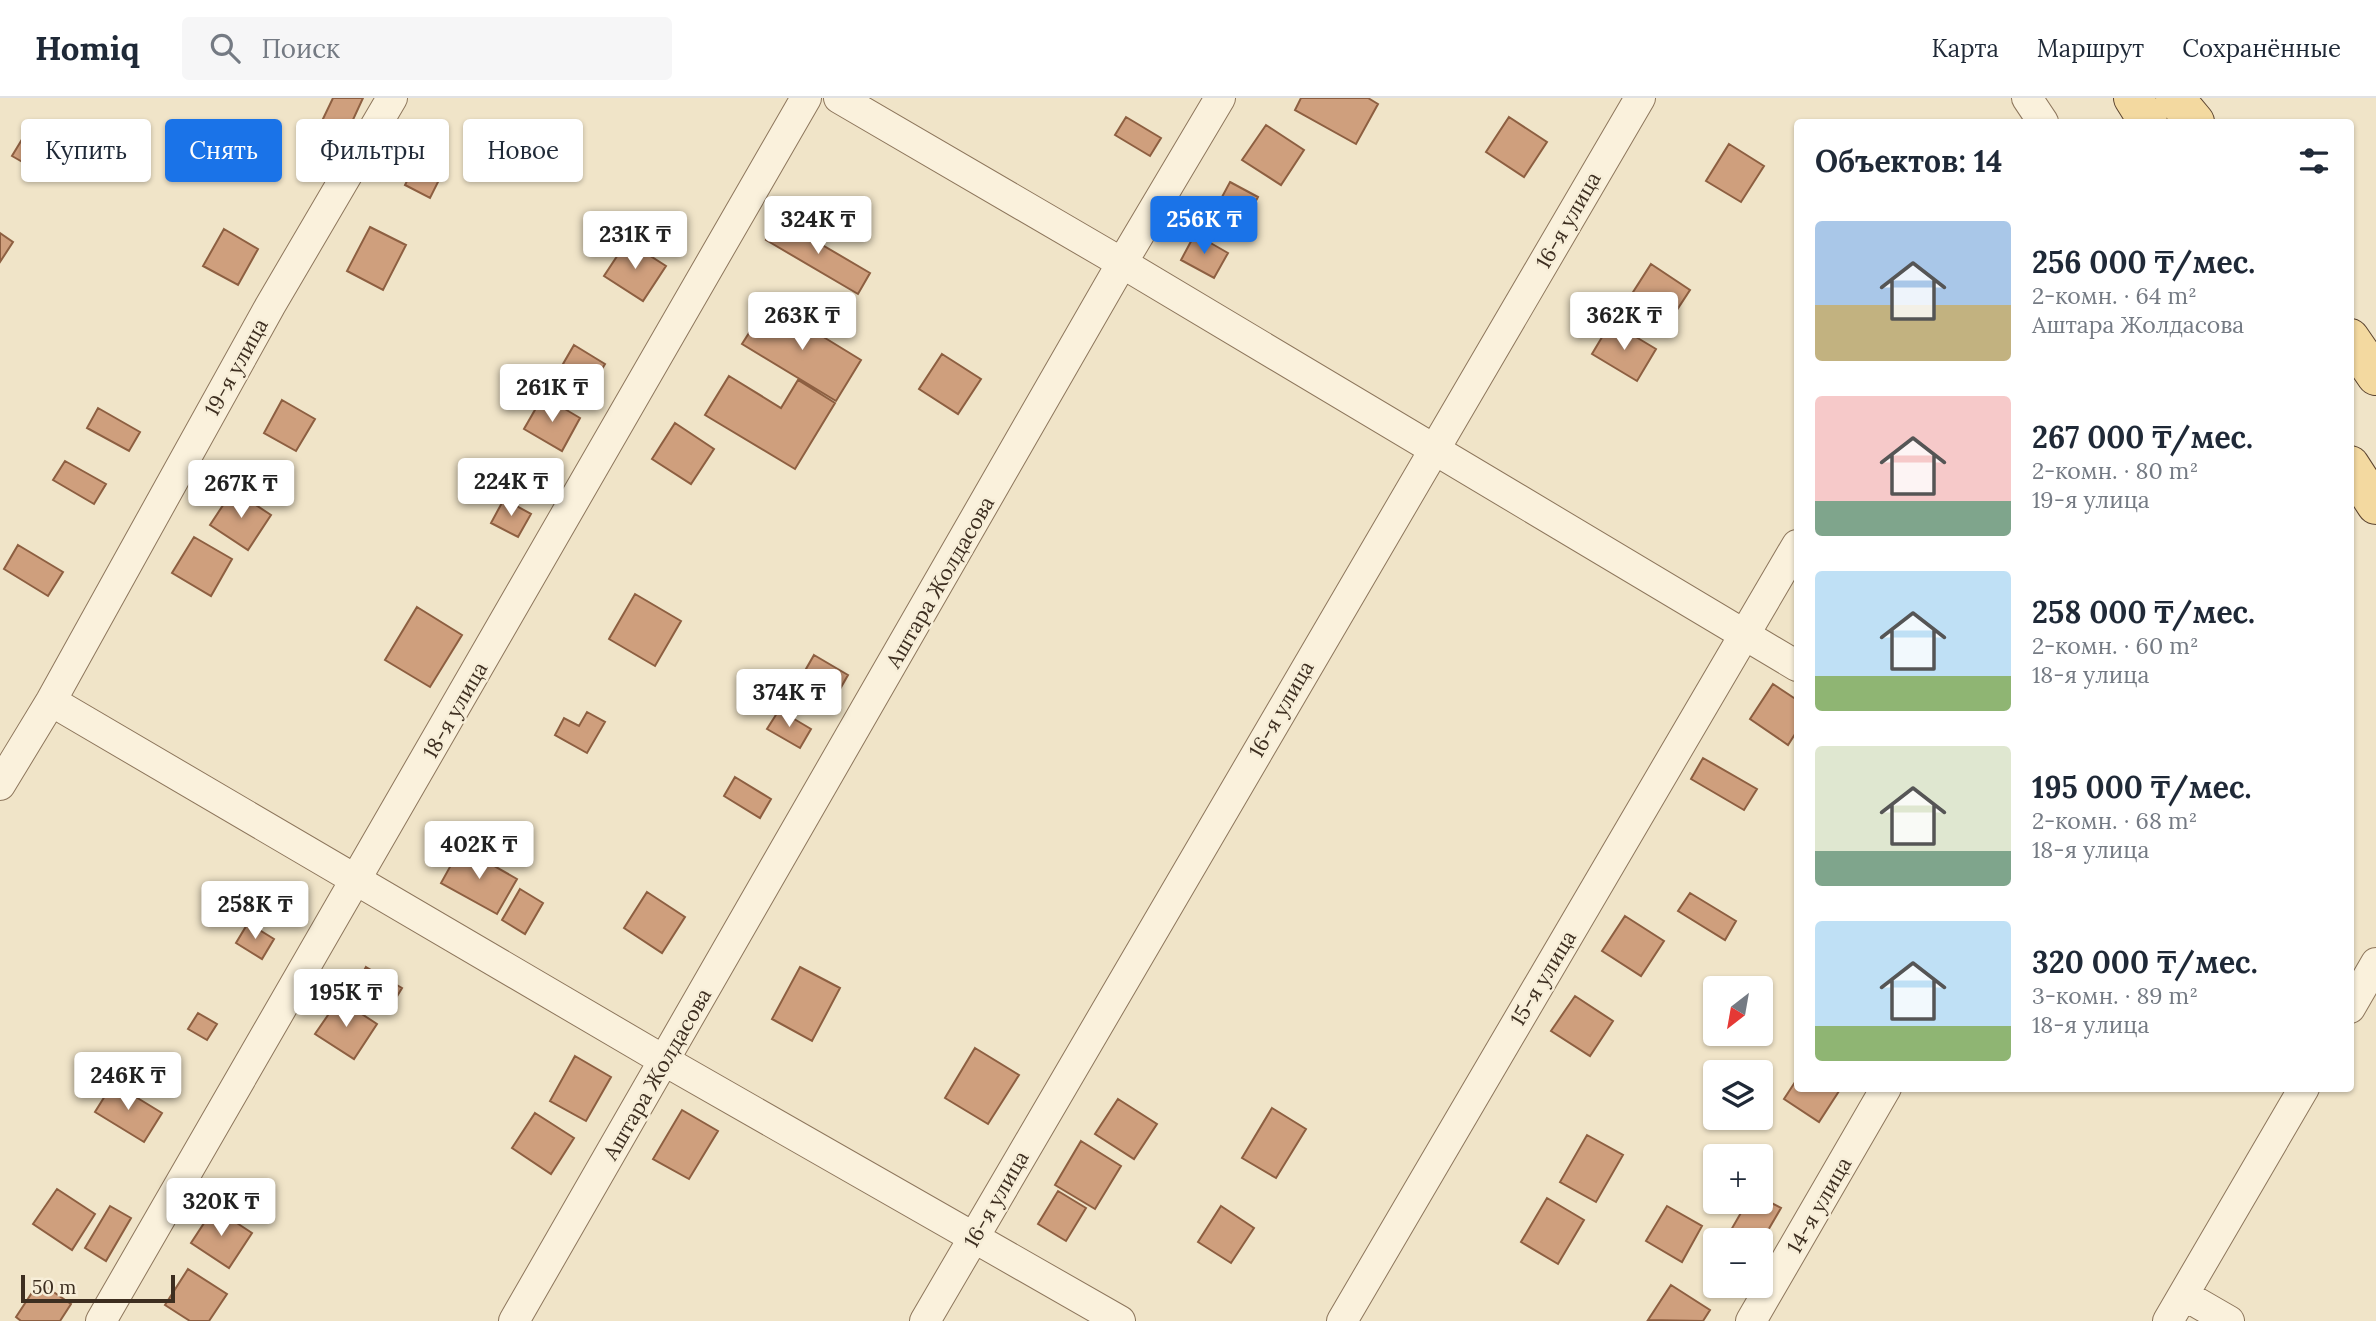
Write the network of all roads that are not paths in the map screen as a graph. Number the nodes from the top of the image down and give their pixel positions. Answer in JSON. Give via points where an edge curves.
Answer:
{"nodes":[{"id":1,"x":392,"y":98,"type":"edge"},
{"id":2,"x":806,"y":98,"type":"edge"},
{"id":3,"x":839,"y":98,"type":"edge"},
{"id":4,"x":1220,"y":98,"type":"edge"},
{"id":5,"x":1640,"y":98,"type":"edge"},
{"id":6,"x":2133,"y":98,"type":"edge"},
{"id":7,"x":2175,"y":98,"type":"edge"},
{"id":8,"x":2146,"y":119,"type":"edge"},
{"id":9,"x":2192,"y":119,"type":"edge"},
{"id":10,"x":1122,"y":263,"type":"junction"},
{"id":11,"x":2354,"y":344,"type":"edge"},
{"id":12,"x":2376,"y":376,"type":"edge"},
{"id":13,"x":1433,"y":448,"type":"junction"},
{"id":14,"x":2354,"y":471,"type":"edge"},
{"id":15,"x":2376,"y":505,"type":"edge"},
{"id":16,"x":1794,"y":550,"type":"edge"},
{"id":17,"x":1745,"y":636,"type":"junction"},
{"id":18,"x":1794,"y":664,"type":"edge"},
{"id":19,"x":51,"y":701,"type":"junction"},
{"id":20,"x":0,"y":785,"type":"edge"},
{"id":21,"x":358,"y":878,"type":"junction"},
{"id":22,"x":2376,"y":963,"type":"edge"},
{"id":23,"x":2354,"y":997,"type":"edge"},
{"id":24,"x":665,"y":1060,"type":"junction"},
{"id":25,"x":1884,"y":1092,"type":"edge"},
{"id":26,"x":2302,"y":1092,"type":"edge"},
{"id":27,"x":974,"y":1237,"type":"junction"},
{"id":28,"x":2184,"y":1295,"type":"junction"},
{"id":29,"x":102,"y":1321,"type":"edge"},
{"id":30,"x":514,"y":1321,"type":"edge"},
{"id":31,"x":925,"y":1321,"type":"edge"},
{"id":32,"x":1120,"y":1321,"type":"edge"},
{"id":33,"x":1342,"y":1321,"type":"edge"},
{"id":34,"x":1751,"y":1321,"type":"edge"},
{"id":35,"x":2168,"y":1321,"type":"edge"},
{"id":36,"x":2230,"y":1321,"type":"edge"}],
"edges":[{"from":1,"to":19,"type":"street","name":"19-я улица","via":[[270,306]]},
{"from":2,"to":21,"type":"street","name":"18-я улица"},
{"from":3,"to":10,"type":"street"},
{"from":4,"to":10,"type":"street","name":"Аштара Жолдасова"},
{"from":5,"to":13,"type":"street","name":"16-я улица"},
{"from":6,"to":8,"type":"main road"},
{"from":7,"to":9,"type":"main road"},
{"from":10,"to":13,"type":"street"},
{"from":10,"to":24,"type":"street","name":"Аштара Жолдасова"},
{"from":11,"to":12,"type":"main road"},
{"from":13,"to":17,"type":"street"},
{"from":13,"to":27,"type":"street","name":"16-я улица"},
{"from":14,"to":15,"type":"main road"},
{"from":16,"to":17,"type":"street","name":"15-я улица"},
{"from":17,"to":18,"type":"street"},
{"from":17,"to":33,"type":"street","name":"15-я улица"},
{"from":19,"to":20,"type":"street","name":"19-я улица"},
{"from":19,"to":21,"type":"street"},
{"from":21,"to":24,"type":"street"},
{"from":21,"to":29,"type":"street","name":"18-я улица"},
{"from":22,"to":23,"type":"street"},
{"from":24,"to":27,"type":"street"},
{"from":24,"to":30,"type":"street","name":"Аштара Жолдасова"},
{"from":25,"to":34,"type":"street","name":"14-я улица"},
{"from":26,"to":28,"type":"street"},
{"from":27,"to":31,"type":"street","name":"16-я улица"},
{"from":27,"to":32,"type":"street"},
{"from":28,"to":35,"type":"street"},
{"from":28,"to":36,"type":"street"}]}
